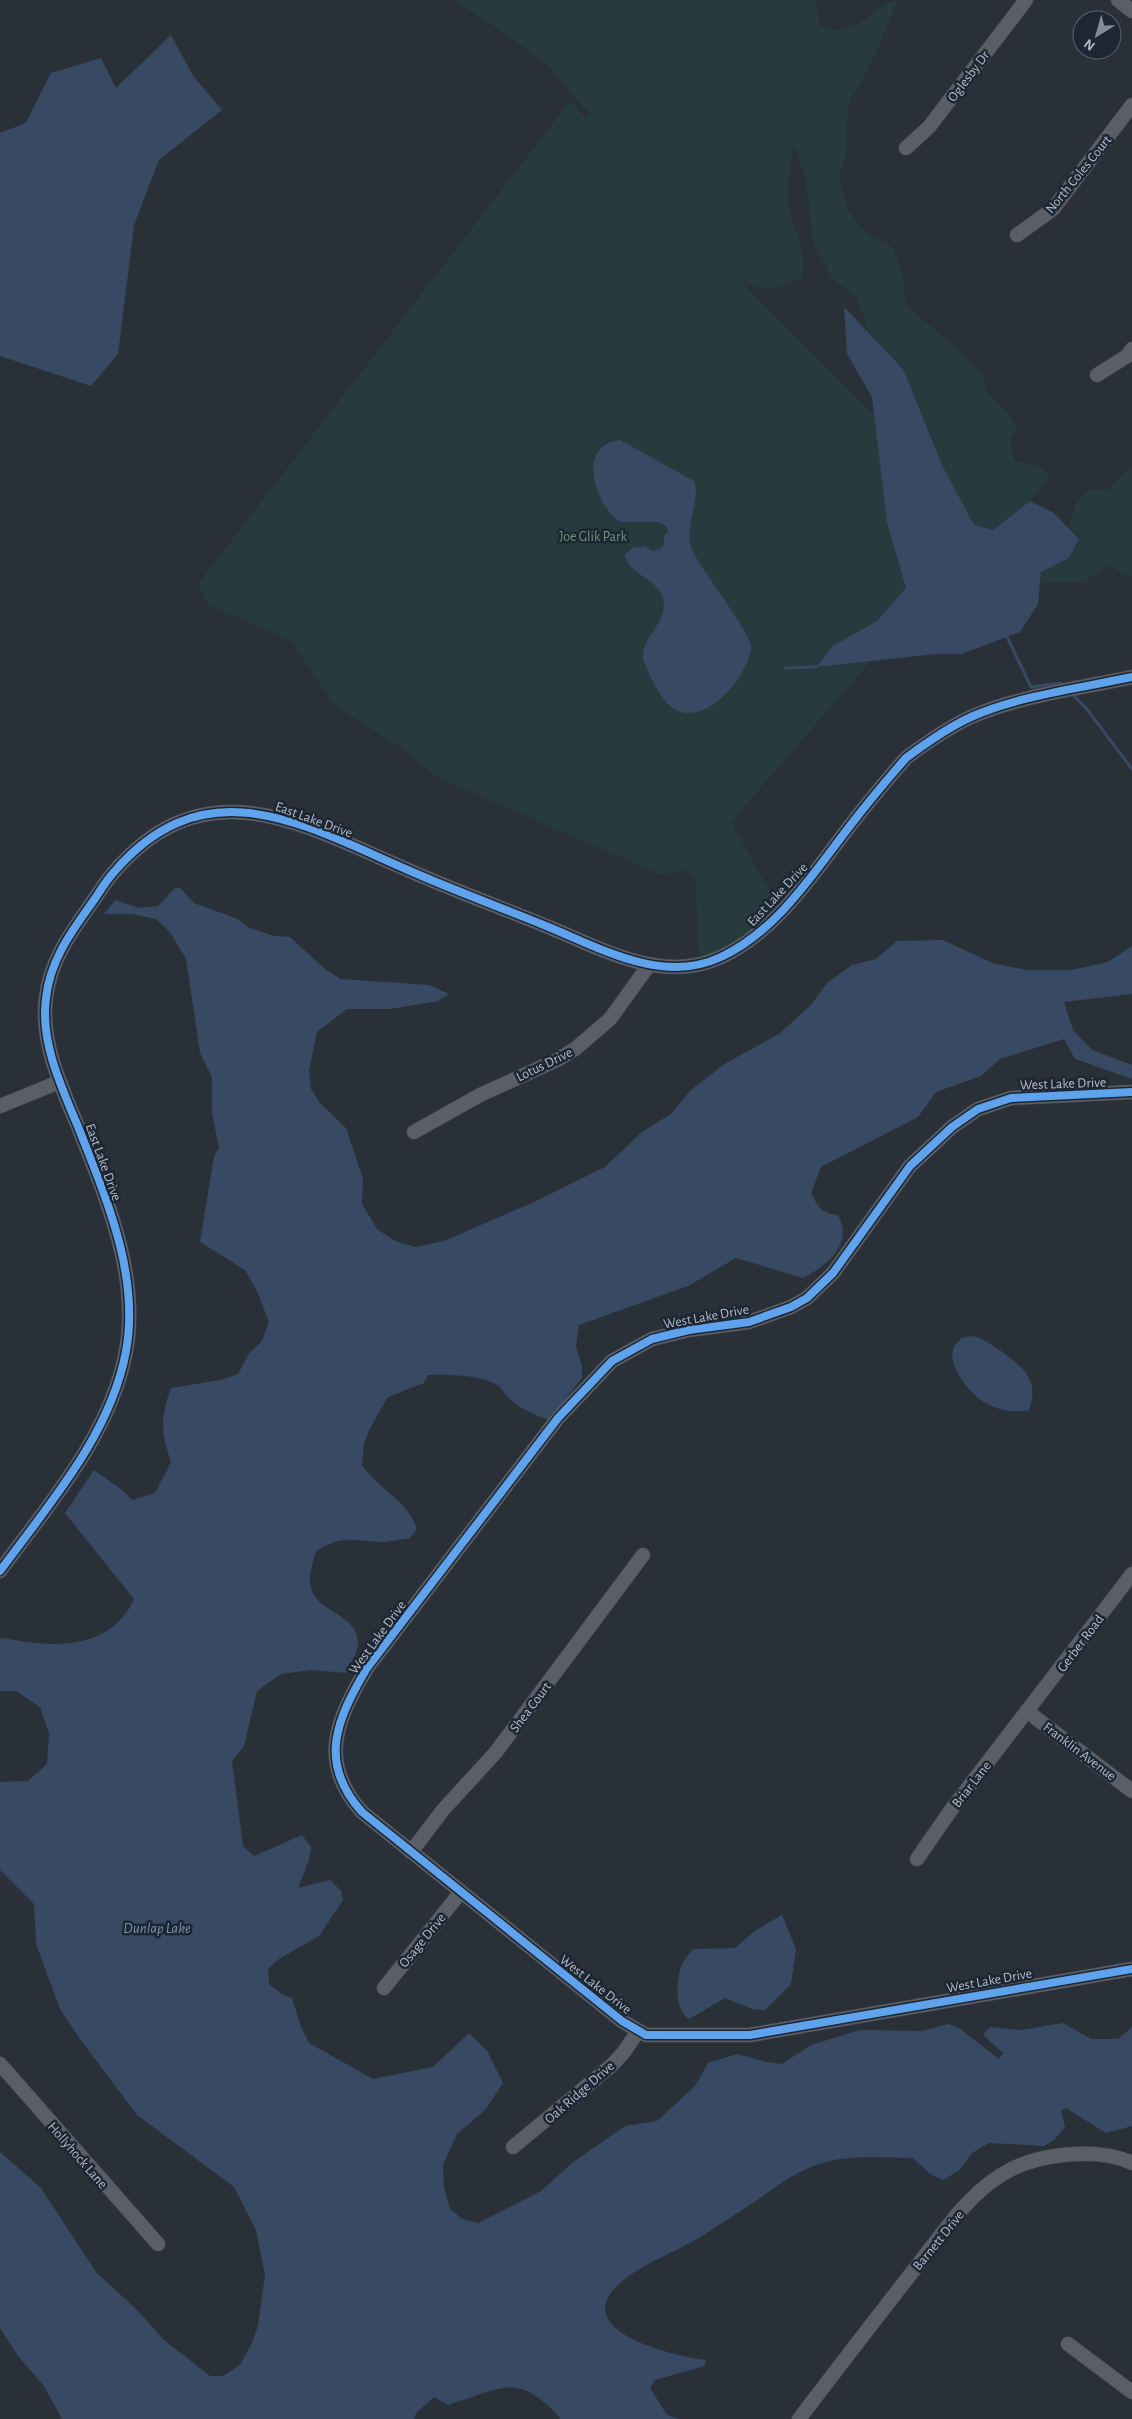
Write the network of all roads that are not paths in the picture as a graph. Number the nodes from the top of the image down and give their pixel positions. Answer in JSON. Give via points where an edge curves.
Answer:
{"nodes":[{"id":1,"x":1026,"y":0,"type":"edge"},
{"id":2,"x":1118,"y":0,"type":"edge"},
{"id":3,"x":1132,"y":11,"type":"edge"},
{"id":4,"x":1132,"y":105,"type":"edge"},
{"id":5,"x":906,"y":148,"type":"dead end"},
{"id":6,"x":1017,"y":235,"type":"dead end"},
{"id":7,"x":1132,"y":349,"type":"edge"},
{"id":8,"x":1097,"y":375,"type":"dead end"},
{"id":9,"x":1132,"y":677,"type":"edge"},
{"id":10,"x":649,"y":965,"type":"junction"},
{"id":11,"x":59,"y":1082,"type":"junction"},
{"id":12,"x":1132,"y":1092,"type":"edge"},
{"id":13,"x":0,"y":1106,"type":"edge"},
{"id":14,"x":414,"y":1132,"type":"dead end"},
{"id":15,"x":643,"y":1555,"type":"dead end"},
{"id":16,"x":0,"y":1571,"type":"edge"},
{"id":17,"x":1132,"y":1574,"type":"edge"},
{"id":18,"x":1028,"y":1712,"type":"junction"},
{"id":19,"x":1132,"y":1791,"type":"edge"},
{"id":20,"x":410,"y":1852,"type":"junction"},
{"id":21,"x":917,"y":1859,"type":"dead end"},
{"id":22,"x":460,"y":1892,"type":"junction"},
{"id":23,"x":1132,"y":1969,"type":"edge"},
{"id":24,"x":384,"y":1988,"type":"dead end"},
{"id":25,"x":638,"y":2031,"type":"junction"},
{"id":26,"x":0,"y":2064,"type":"edge"},
{"id":27,"x":514,"y":2147,"type":"dead end"},
{"id":28,"x":1132,"y":2163,"type":"edge"},
{"id":29,"x":158,"y":2244,"type":"dead end"},
{"id":30,"x":1068,"y":2344,"type":"dead end"},
{"id":31,"x":1132,"y":2392,"type":"edge"},
{"id":32,"x":799,"y":2419,"type":"edge"}],
"edges":[{"from":1,"to":5,"type":"street","name":"Oglesby Dr","via":[[929,127]]},
{"from":2,"to":3,"type":"street"},
{"from":4,"to":6,"type":"street","name":"North Coles Court","via":[[1053,209]]},
{"from":7,"to":8,"type":"street","via":[[1127,356]]},
{"from":9,"to":10,"type":"street","name":"East Lake Drive","via":[[985,712],[951,727],[906,758],[806,883],[757,935],[734,951],[700,965],[681,968]]},
{"from":10,"to":11,"type":"street","name":"East Lake Drive","via":[[588,944],[276,816],[236,811],[196,816],[159,833],[127,858],[100,889],[64,941],[55,961],[45,1002],[48,1036]]},
{"from":10,"to":14,"type":"street","name":"Lotus Drive","via":[[610,1019],[575,1049],[480,1095]]},
{"from":11,"to":13,"type":"street"},
{"from":11,"to":16,"type":"street","name":"East Lake Drive","via":[[87,1151],[122,1255],[127,1280],[129,1330],[121,1374],[101,1425],[88,1449]]},
{"from":12,"to":20,"type":"street","name":"West Lake Drive","via":[[1010,1098],[978,1109],[952,1127],[910,1166],[833,1273],[807,1298],[791,1308],[749,1322],[652,1339],[612,1361],[583,1389],[380,1650],[358,1683],[344,1713],[334,1746],[335,1763],[343,1786],[362,1812]]},
{"from":15,"to":20,"type":"street","name":"Shea Court","via":[[496,1752]]},
{"from":17,"to":18,"type":"street","name":"Gerber Road"},
{"from":18,"to":19,"type":"street","name":"Franklin Avenue"},
{"from":18,"to":21,"type":"street","name":"Briar Lane"},
{"from":20,"to":22,"type":"street","name":"West Lake Drive"},
{"from":22,"to":24,"type":"street","name":"Osage Drive"},
{"from":22,"to":25,"type":"street","name":"West Lake Drive"},
{"from":23,"to":25,"type":"street","name":"West Lake Drive","via":[[750,2035],[664,2036]]},
{"from":25,"to":27,"type":"street","name":"Oak Ridge Drive","via":[[612,2065]]},
{"from":26,"to":29,"type":"street","name":"Hollyhock Lane"},
{"from":28,"to":32,"type":"street","name":"Barnett Drive","via":[[1094,2154],[1042,2158],[1018,2165],[987,2184],[939,2238]]},
{"from":30,"to":31,"type":"street"}]}
